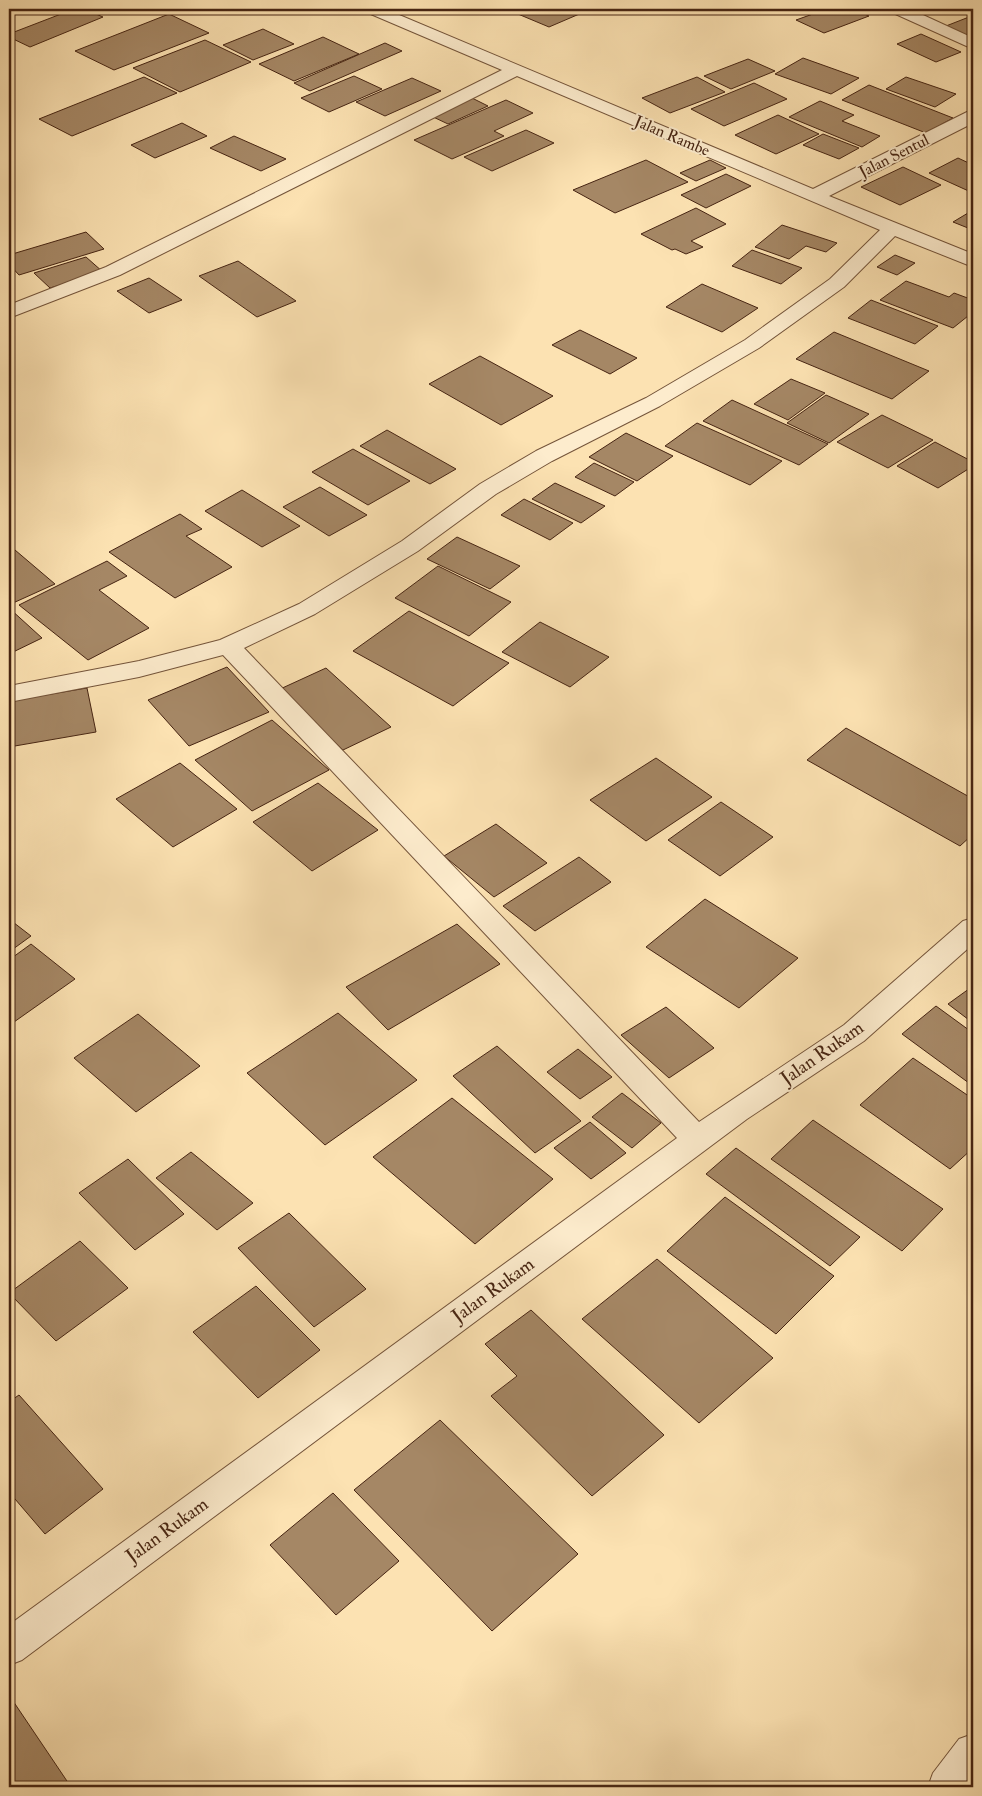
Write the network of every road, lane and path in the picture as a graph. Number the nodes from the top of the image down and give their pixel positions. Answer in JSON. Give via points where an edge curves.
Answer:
{"nodes":[{"id":1,"x":372,"y":9,"type":"edge"},
{"id":2,"x":897,"y":9,"type":"edge"},
{"id":3,"x":973,"y":44,"type":"edge"},
{"id":4,"x":516,"y":70,"type":"junction"},
{"id":5,"x":973,"y":116,"type":"edge"},
{"id":6,"x":814,"y":196,"type":"junction"},
{"id":7,"x":893,"y":227,"type":"junction"},
{"id":8,"x":973,"y":261,"type":"edge"},
{"id":9,"x":9,"y":312,"type":"edge"},
{"id":10,"x":228,"y":646,"type":"junction"},
{"id":11,"x":9,"y":694,"type":"edge"},
{"id":12,"x":973,"y":928,"type":"edge"},
{"id":13,"x":697,"y":1139,"type":"junction"},
{"id":14,"x":9,"y":1647,"type":"edge"},
{"id":15,"x":973,"y":1753,"type":"edge"},
{"id":16,"x":947,"y":1787,"type":"edge"}],
"edges":[{"from":1,"to":4,"type":"street","name":"Jalan Rambe"},
{"from":2,"to":3,"type":"street"},
{"from":4,"to":6,"type":"street","name":"Jalan Rambe"},
{"from":4,"to":9,"type":"street","via":[[178,240],[113,271]]},
{"from":5,"to":6,"type":"street","name":"Jalan Sentul"},
{"from":6,"to":7,"type":"street","name":"Jalan Rambe"},
{"from":7,"to":8,"type":"street","name":"Jalan Rambe"},
{"from":7,"to":10,"type":"street","via":[[837,283],[752,344],[653,402],[544,456],[488,489],[410,546],[307,609]]},
{"from":10,"to":11,"type":"street","via":[[139,669]]},
{"from":10,"to":13,"type":"street"},
{"from":12,"to":13,"type":"street","name":"Jalan Rukam","via":[[854,1034]]},
{"from":13,"to":14,"type":"street","name":"Jalan Rukam"},
{"from":15,"to":16,"type":"street"}]}
